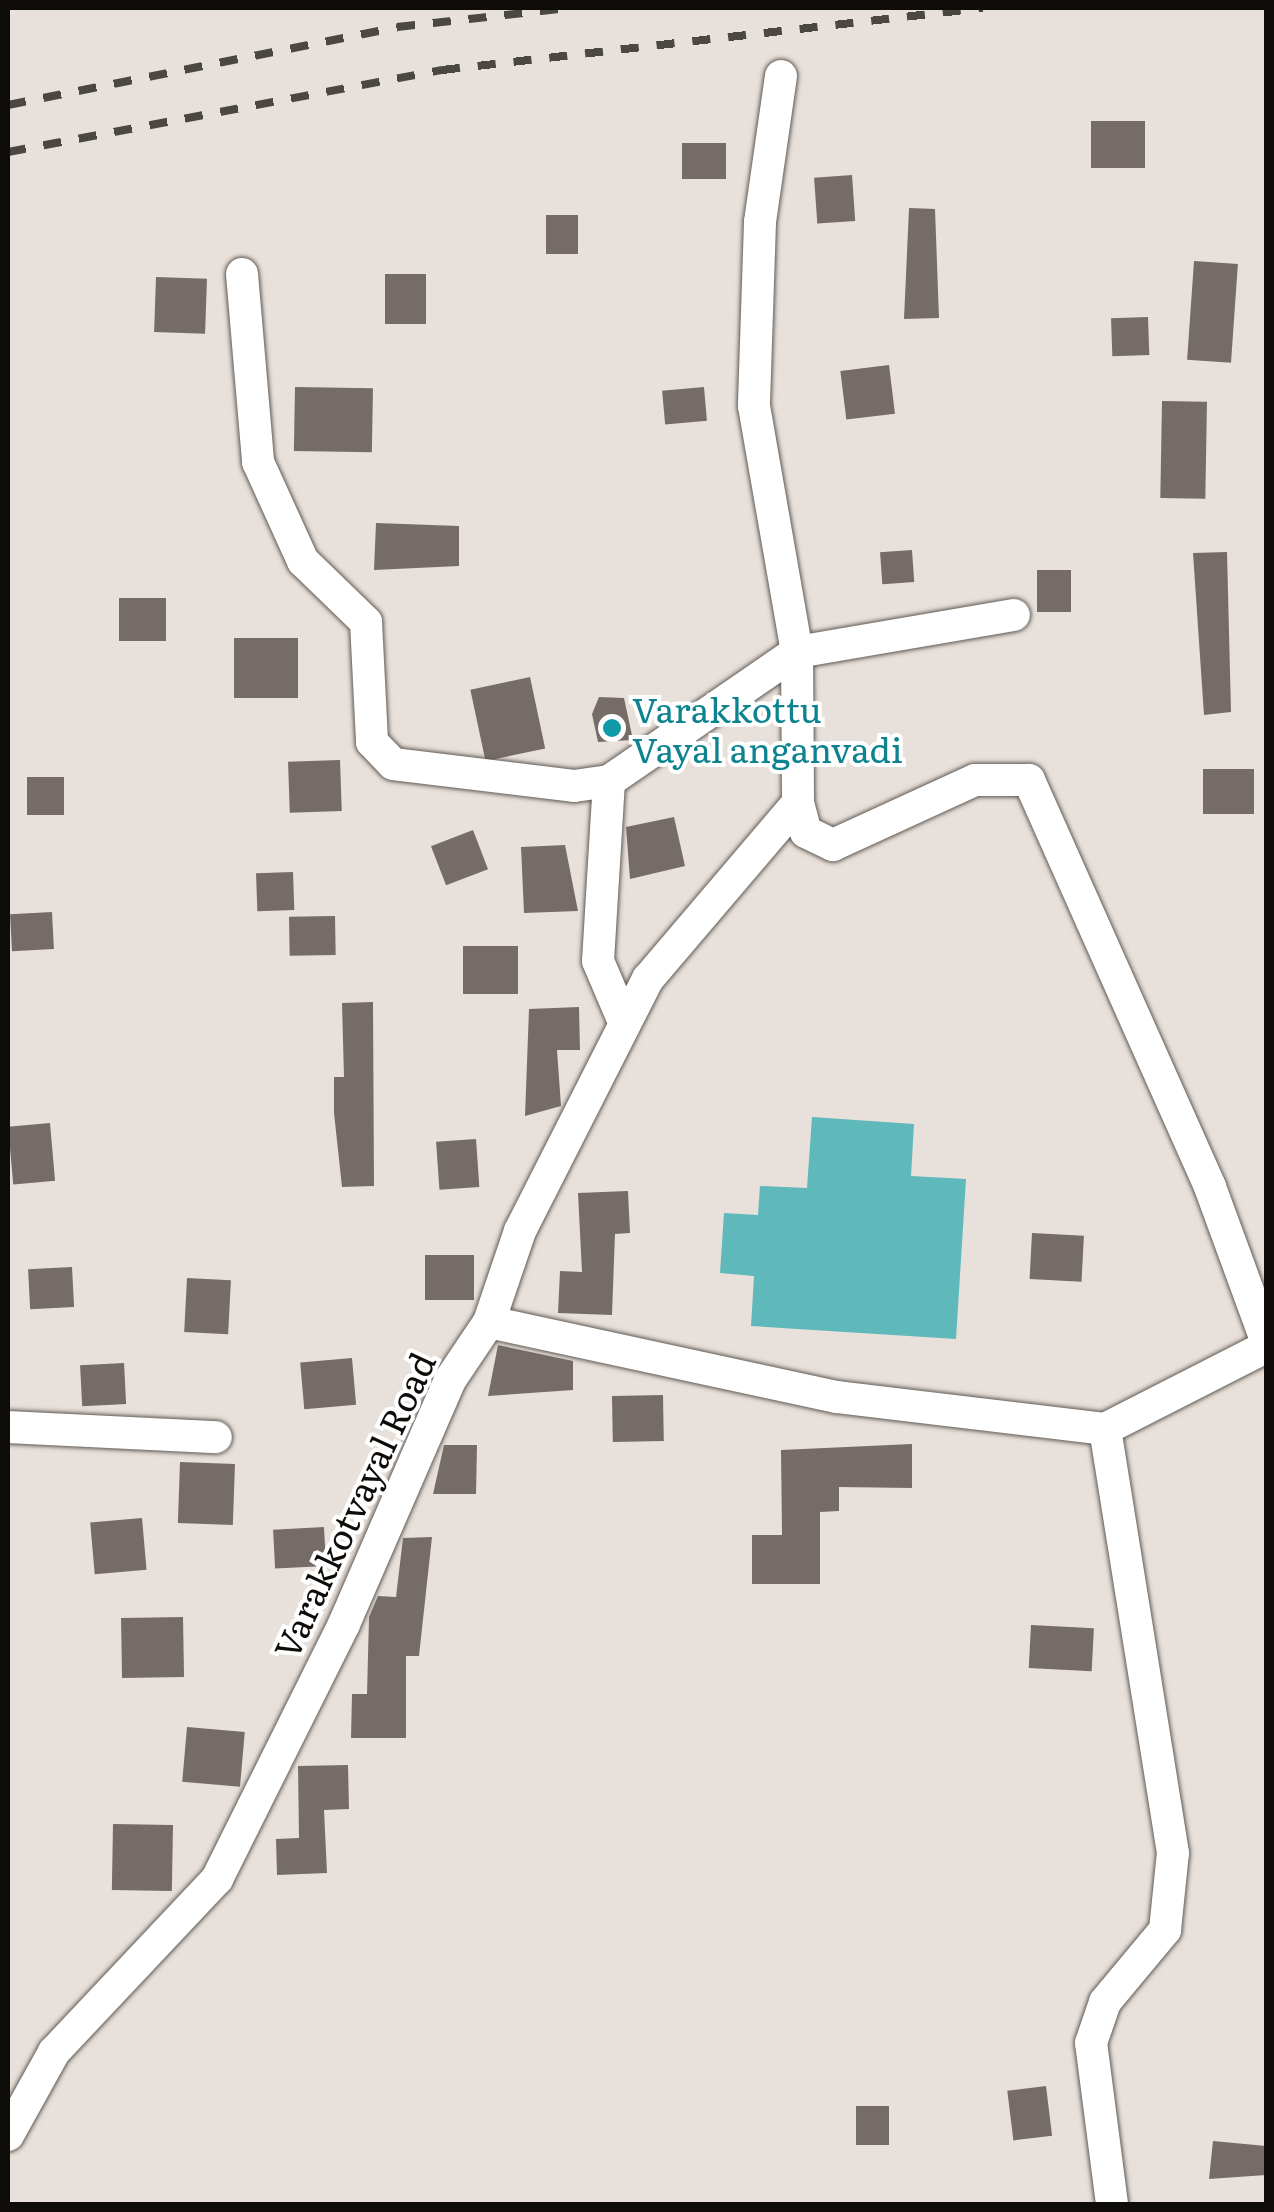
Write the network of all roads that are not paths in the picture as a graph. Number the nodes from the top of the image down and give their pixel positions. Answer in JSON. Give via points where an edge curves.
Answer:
{"nodes":[{"id":1,"x":781,"y":76,"type":"dead end"},
{"id":2,"x":242,"y":274,"type":"dead end"},
{"id":3,"x":1014,"y":615,"type":"dead end"},
{"id":4,"x":797,"y":652,"type":"junction"},
{"id":5,"x":609,"y":780,"type":"junction"},
{"id":6,"x":798,"y":803,"type":"junction"},
{"id":7,"x":624,"y":1022,"type":"junction"},
{"id":8,"x":489,"y":1322,"type":"junction"},
{"id":9,"x":1266,"y":1344,"type":"edge"},
{"id":10,"x":8,"y":1426,"type":"edge"},
{"id":11,"x":1105,"y":1429,"type":"junction"},
{"id":12,"x":216,"y":1437,"type":"dead end"},
{"id":13,"x":8,"y":2136,"type":"edge"},
{"id":14,"x":1112,"y":2204,"type":"edge"}],
"edges":[{"from":1,"to":4,"type":"street","via":[[760,222],[754,406]]},
{"from":2,"to":5,"type":"street","via":[[258,462],[303,561],[366,622],[372,742],[394,764],[574,786]]},
{"from":3,"to":4,"type":"street"},
{"from":4,"to":5,"type":"street"},
{"from":4,"to":6,"type":"street"},
{"from":5,"to":7,"type":"street","via":[[598,961]]},
{"from":6,"to":7,"type":"street","name":"Varakkotvayal Road","via":[[648,979]]},
{"from":6,"to":9,"type":"street","via":[[806,832],[833,845],[975,780],[1029,780],[1171,1096]]},
{"from":7,"to":8,"type":"street","name":"Varakkotvayal Road","via":[[520,1231]]},
{"from":8,"to":11,"type":"street","via":[[837,1397]]},
{"from":8,"to":13,"type":"street","name":"Varakkotvayal Road","via":[[450,1380],[344,1624],[216,1879],[54,2052]]},
{"from":9,"to":11,"type":"street"},
{"from":10,"to":12,"type":"street"},
{"from":11,"to":14,"type":"street","via":[[1173,1854],[1165,1930],[1105,2002],[1091,2043],[1092,2100]]}]}
